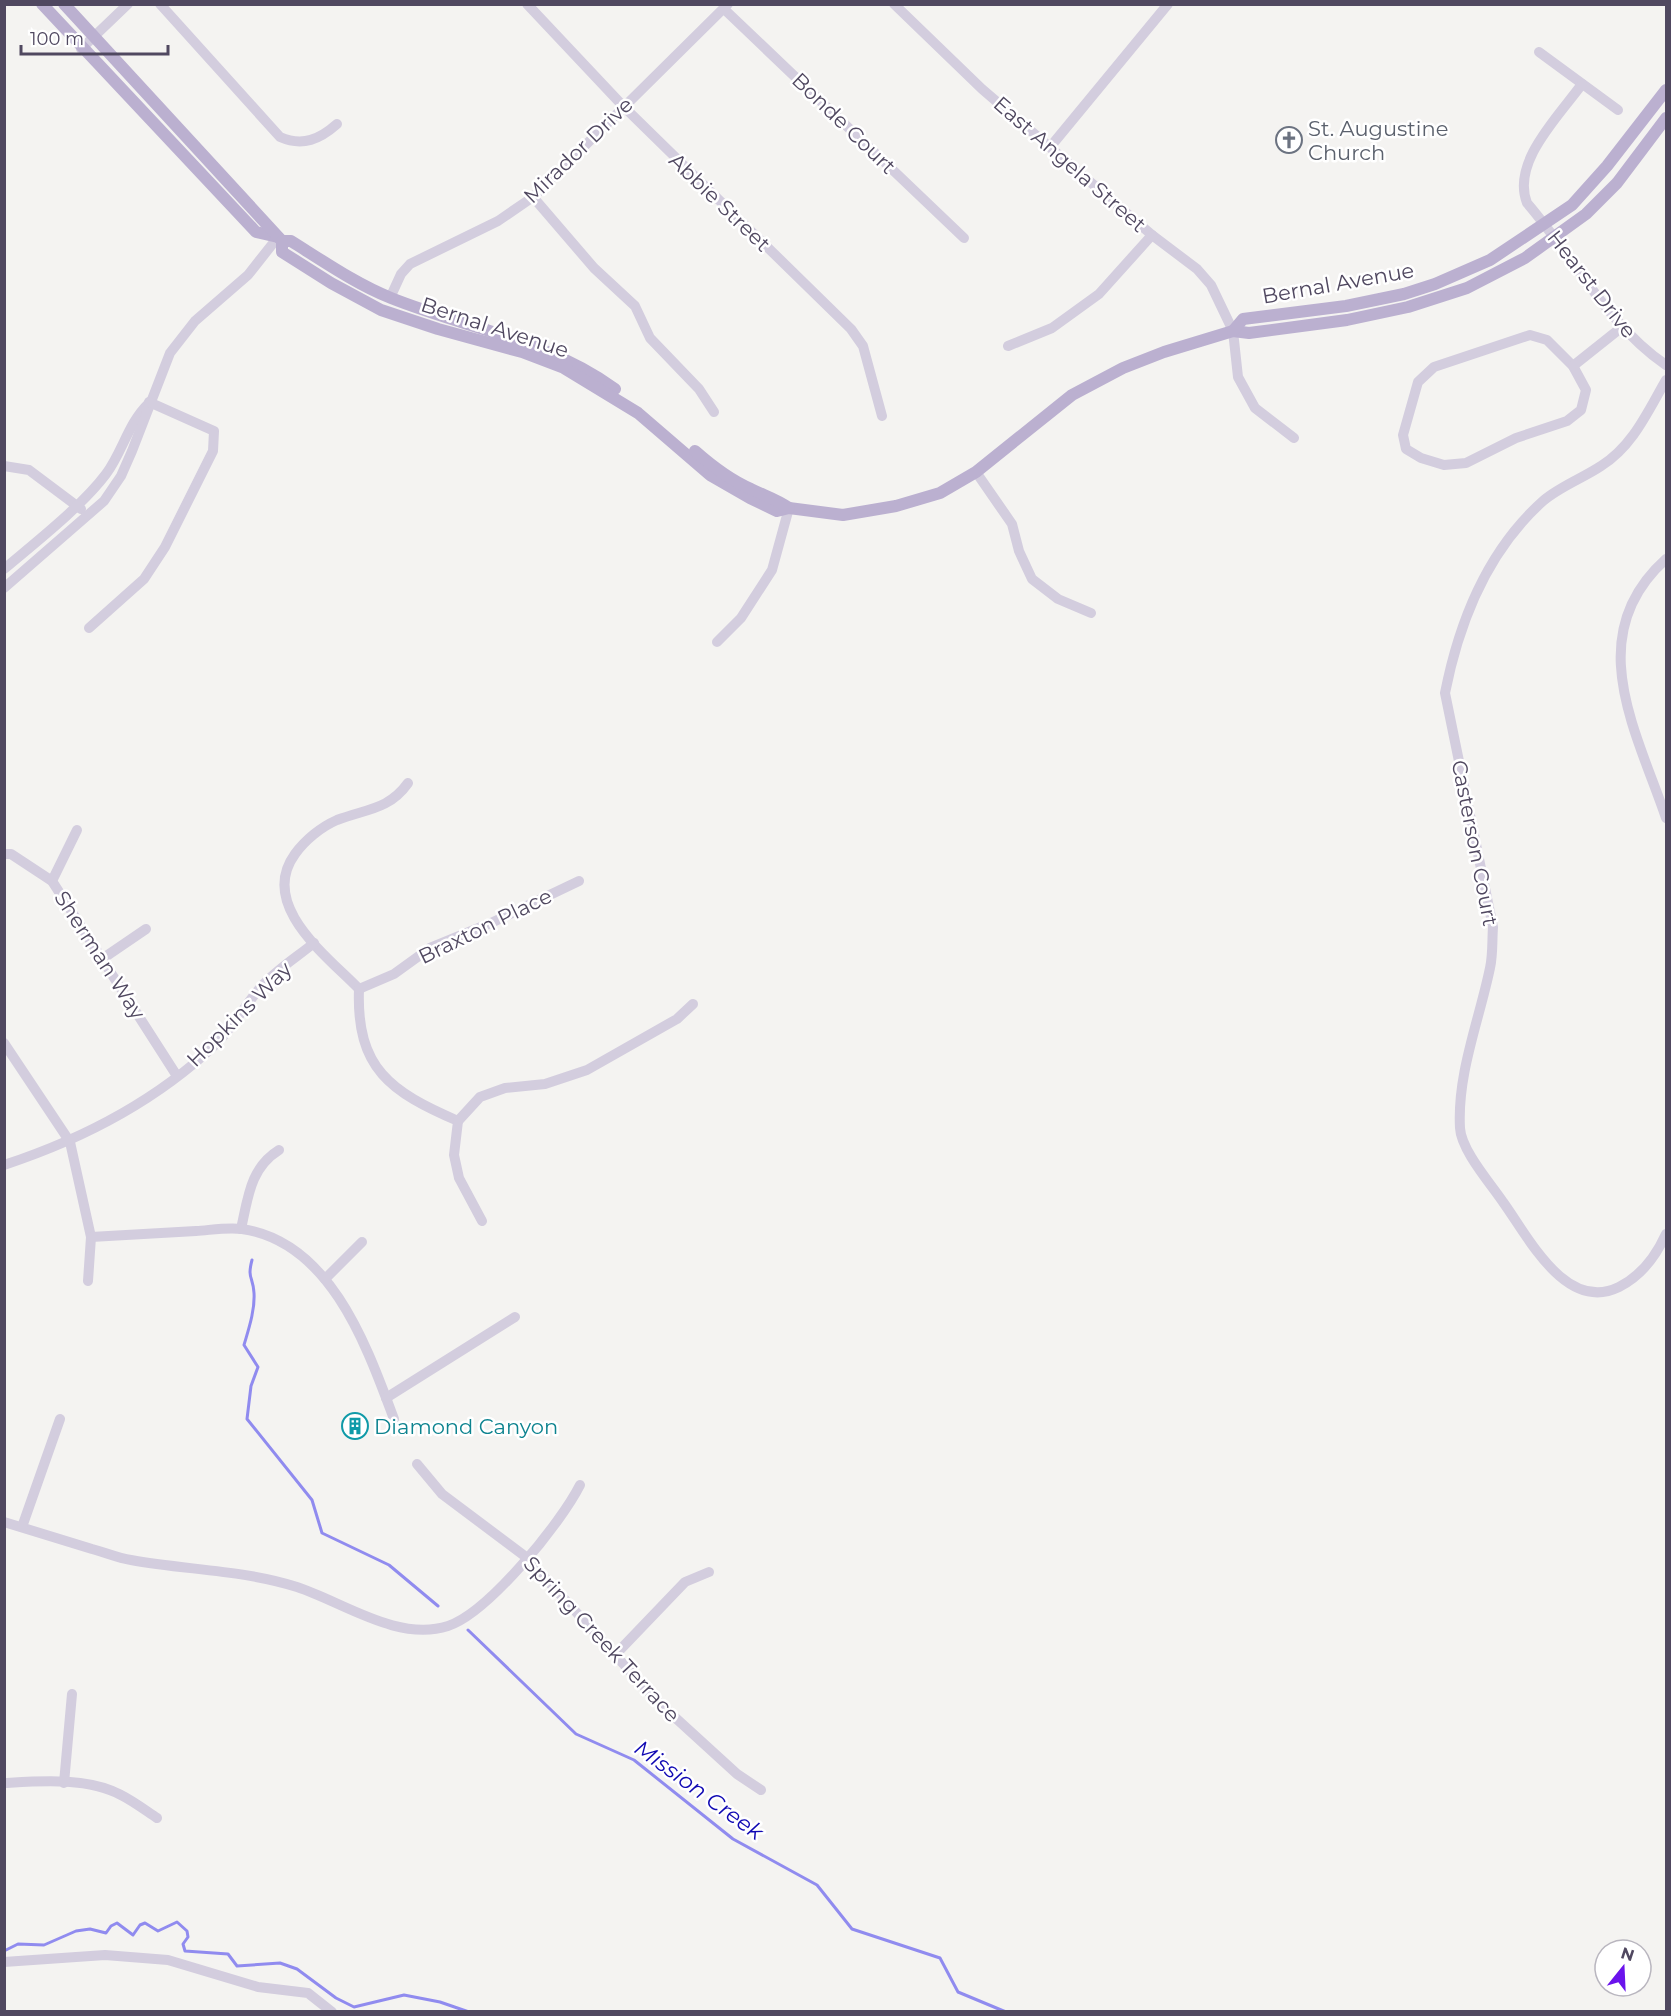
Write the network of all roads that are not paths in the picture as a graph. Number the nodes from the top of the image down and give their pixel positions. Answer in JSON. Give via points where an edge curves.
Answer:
{"nodes":[{"id":1,"x":42,"y":4,"type":"edge"},
{"id":2,"x":64,"y":4,"type":"edge"},
{"id":3,"x":128,"y":4,"type":"edge"},
{"id":4,"x":160,"y":4,"type":"edge"},
{"id":5,"x":527,"y":4,"type":"edge"},
{"id":6,"x":894,"y":4,"type":"edge"},
{"id":7,"x":1168,"y":4,"type":"edge"},
{"id":8,"x":726,"y":7,"type":"edge"},
{"id":9,"x":94,"y":37,"type":"junction"},
{"id":10,"x":81,"y":49,"type":"junction"},
{"id":11,"x":1539,"y":52,"type":"dead end"},
{"id":12,"x":1582,"y":84,"type":"junction"},
{"id":13,"x":1666,"y":90,"type":"edge"},
{"id":14,"x":623,"y":106,"type":"junction"},
{"id":15,"x":1618,"y":110,"type":"dead end"},
{"id":16,"x":1666,"y":118,"type":"edge"},
{"id":17,"x":338,"y":124,"type":"dead end"},
{"id":18,"x":1051,"y":146,"type":"junction"},
{"id":19,"x":533,"y":197,"type":"junction"},
{"id":20,"x":1546,"y":224,"type":"junction"},
{"id":21,"x":1152,"y":235,"type":"junction"},
{"id":22,"x":964,"y":238,"type":"dead end"},
{"id":23,"x":1556,"y":238,"type":"junction"},
{"id":24,"x":280,"y":239,"type":"junction"},
{"id":25,"x":390,"y":298,"type":"junction"},
{"id":26,"x":1622,"y":327,"type":"junction"},
{"id":27,"x":1233,"y":331,"type":"junction"},
{"id":28,"x":1008,"y":346,"type":"dead end"},
{"id":29,"x":1666,"y":365,"type":"edge"},
{"id":30,"x":1573,"y":366,"type":"junction"},
{"id":31,"x":1666,"y":380,"type":"edge"},
{"id":32,"x":149,"y":402,"type":"junction"},
{"id":33,"x":714,"y":412,"type":"dead end"},
{"id":34,"x":882,"y":417,"type":"dead end"},
{"id":35,"x":1294,"y":438,"type":"dead end"},
{"id":36,"x":4,"y":466,"type":"edge"},
{"id":37,"x":976,"y":472,"type":"junction"},
{"id":38,"x":76,"y":505,"type":"junction"},
{"id":39,"x":789,"y":508,"type":"junction"},
{"id":40,"x":88,"y":516,"type":"junction"},
{"id":41,"x":1666,"y":559,"type":"edge"},
{"id":42,"x":4,"y":569,"type":"edge"},
{"id":43,"x":4,"y":588,"type":"edge"},
{"id":44,"x":1091,"y":613,"type":"dead end"},
{"id":45,"x":89,"y":628,"type":"dead end"},
{"id":46,"x":717,"y":642,"type":"dead end"},
{"id":47,"x":408,"y":783,"type":"dead end"},
{"id":48,"x":1666,"y":818,"type":"edge"},
{"id":49,"x":77,"y":830,"type":"dead end"},
{"id":50,"x":4,"y":854,"type":"edge"},
{"id":51,"x":52,"y":881,"type":"junction"},
{"id":52,"x":579,"y":881,"type":"dead end"},
{"id":53,"x":146,"y":929,"type":"dead end"},
{"id":54,"x":314,"y":943,"type":"junction"},
{"id":55,"x":102,"y":959,"type":"junction"},
{"id":56,"x":359,"y":989,"type":"junction"},
{"id":57,"x":693,"y":1004,"type":"dead end"},
{"id":58,"x":4,"y":1042,"type":"edge"},
{"id":59,"x":177,"y":1076,"type":"junction"},
{"id":60,"x":458,"y":1121,"type":"junction"},
{"id":61,"x":70,"y":1142,"type":"junction"},
{"id":62,"x":279,"y":1150,"type":"dead end"},
{"id":63,"x":4,"y":1165,"type":"edge"},
{"id":64,"x":482,"y":1221,"type":"dead end"},
{"id":65,"x":241,"y":1229,"type":"junction"},
{"id":66,"x":1666,"y":1234,"type":"edge"},
{"id":67,"x":92,"y":1237,"type":"junction"},
{"id":68,"x":362,"y":1242,"type":"dead end"},
{"id":69,"x":325,"y":1279,"type":"junction"},
{"id":70,"x":88,"y":1281,"type":"dead end"},
{"id":71,"x":515,"y":1317,"type":"dead end"},
{"id":72,"x":386,"y":1398,"type":"junction"},
{"id":73,"x":60,"y":1419,"type":"dead end"},
{"id":74,"x":394,"y":1419,"type":"dead end"},
{"id":75,"x":417,"y":1464,"type":"dead end"},
{"id":76,"x":580,"y":1485,"type":"dead end"},
{"id":77,"x":4,"y":1522,"type":"edge"},
{"id":78,"x":22,"y":1527,"type":"junction"},
{"id":79,"x":526,"y":1557,"type":"junction"},
{"id":80,"x":709,"y":1572,"type":"dead end"},
{"id":81,"x":616,"y":1654,"type":"junction"},
{"id":82,"x":72,"y":1694,"type":"dead end"},
{"id":83,"x":4,"y":1783,"type":"edge"},
{"id":84,"x":64,"y":1783,"type":"junction"},
{"id":85,"x":761,"y":1790,"type":"dead end"},
{"id":86,"x":157,"y":1818,"type":"dead end"},
{"id":87,"x":4,"y":1962,"type":"edge"},
{"id":88,"x":332,"y":2012,"type":"edge"}],
"edges":[{"from":1,"to":10,"type":"main road","name":"Bernal Avenue"},
{"from":2,"to":9,"type":"main road","name":"Bernal Avenue"},
{"from":3,"to":9,"type":"street"},
{"from":4,"to":17,"type":"street","via":[[280,137],[308,141]]},
{"from":5,"to":14,"type":"street","name":"Abbie Street"},
{"from":6,"to":18,"type":"street","name":"East Angela Street","via":[[982,89]]},
{"from":7,"to":18,"type":"street"},
{"from":8,"to":14,"type":"street","name":"Mirador Drive"},
{"from":8,"to":22,"type":"street","name":"Bonde Court"},
{"from":9,"to":10,"type":"street"},
{"from":9,"to":24,"type":"main road","name":"Bernal Avenue"},
{"from":10,"to":24,"type":"main road","name":"Bernal Avenue","via":[[256,232]]},
{"from":11,"to":12,"type":"street"},
{"from":12,"to":15,"type":"street"},
{"from":12,"to":20,"type":"street","name":"Hearst Drive","via":[[1524,169],[1522,186],[1527,203]]},
{"from":13,"to":20,"type":"main road","name":"Bernal Avenue","via":[[1586,190]]},
{"from":14,"to":19,"type":"street","name":"Mirador Drive"},
{"from":14,"to":34,"type":"street","name":"Abbie Street","via":[[851,329],[865,353]]},
{"from":16,"to":23,"type":"main road","name":"Bernal Avenue","via":[[1617,183]]},
{"from":18,"to":21,"type":"street","name":"East Angela Street"},
{"from":19,"to":25,"type":"street","name":"Mirador Drive","via":[[498,221],[410,264]]},
{"from":19,"to":33,"type":"street","via":[[594,268],[635,306],[651,338],[699,389]]},
{"from":20,"to":23,"type":"street","name":"Hearst Drive"},
{"from":20,"to":27,"type":"main road","name":"Bernal Avenue","via":[[1490,260],[1422,289],[1346,306],[1243,319]]},
{"from":21,"to":27,"type":"street","name":"East Angela Street","via":[[1197,269],[1211,285]]},
{"from":21,"to":28,"type":"street","via":[[1099,294],[1052,328]]},
{"from":23,"to":26,"type":"street","name":"Hearst Drive"},
{"from":23,"to":27,"type":"main road","name":"Bernal Avenue","via":[[1467,288],[1408,307],[1347,320],[1249,333]]},
{"from":24,"to":25,"type":"main road","name":"Bernal Avenue","via":[[291,241]]},
{"from":24,"to":32,"type":"street","via":[[248,275],[182,336],[170,353]]},
{"from":24,"to":39,"type":"main road","name":"Bernal Avenue","via":[[282,252],[381,310],[564,368],[638,413],[710,476],[777,511]]},
{"from":25,"to":39,"type":"main road","name":"Bernal Avenue","via":[[513,338],[592,372],[728,477],[776,498]]},
{"from":26,"to":29,"type":"street","name":"Hearst Drive"},
{"from":26,"to":30,"type":"street"},
{"from":27,"to":35,"type":"street","name":"East Angela Street","via":[[1238,376],[1251,400]]},
{"from":27,"to":37,"type":"main road","name":"Bernal Avenue","via":[[1142,360],[1099,380],[1052,409]]},
{"from":30,"to":30,"type":"street","via":[[1547,340],[1530,335],[1434,367],[1418,382],[1403,435],[1406,449],[1444,465],[1466,463],[1516,438],[1567,421],[1581,410],[1586,390]]},
{"from":31,"to":66,"type":"street","name":"Casterson Court","via":[[1628,444],[1603,465],[1545,499],[1519,524],[1489,566],[1452,657],[1445,693],[1493,927],[1491,966],[1465,1071],[1459,1130],[1470,1154],[1559,1277],[1580,1291],[1608,1292],[1631,1281],[1658,1252]]},
{"from":32,"to":38,"type":"street","via":[[135,417],[107,473]]},
{"from":32,"to":40,"type":"street","via":[[121,476]]},
{"from":32,"to":45,"type":"street","via":[[214,431],[213,451],[165,548],[144,579]]},
{"from":36,"to":38,"type":"street","via":[[29,470]]},
{"from":37,"to":39,"type":"main road","name":"Bernal Avenue","via":[[940,493],[896,506],[843,515]]},
{"from":37,"to":44,"type":"street","via":[[1011,524],[1032,579],[1058,598]]},
{"from":38,"to":40,"type":"street"},
{"from":38,"to":42,"type":"street"},
{"from":39,"to":46,"type":"street","via":[[772,570],[741,618]]},
{"from":40,"to":43,"type":"street"},
{"from":41,"to":48,"type":"street","via":[[1649,574],[1628,609],[1621,641],[1621,686]]},
{"from":47,"to":54,"type":"street","via":[[398,797],[384,805],[334,822],[304,841],[289,862],[283,884],[286,898],[293,916]]},
{"from":49,"to":51,"type":"street"},
{"from":50,"to":51,"type":"street","name":"Sherman Way","via":[[11,854]]},
{"from":51,"to":55,"type":"street","name":"Sherman Way"},
{"from":52,"to":56,"type":"street","name":"Braxton Place","via":[[430,948],[394,974]]},
{"from":53,"to":55,"type":"street"},
{"from":54,"to":56,"type":"street"},
{"from":54,"to":59,"type":"street","name":"Hopkins Way","via":[[262,986],[217,1043]]},
{"from":55,"to":59,"type":"street","name":"Sherman Way"},
{"from":56,"to":60,"type":"street","via":[[358,1013],[373,1064],[413,1101]]},
{"from":57,"to":60,"type":"street","via":[[677,1019],[587,1070],[545,1084],[505,1088],[480,1097]]},
{"from":58,"to":61,"type":"street"},
{"from":59,"to":61,"type":"street","name":"Hopkins Way","via":[[115,1120]]},
{"from":60,"to":64,"type":"street","via":[[454,1155],[459,1178]]},
{"from":61,"to":63,"type":"street","name":"Hopkins Way"},
{"from":61,"to":67,"type":"street"},
{"from":62,"to":65,"type":"street","via":[[263,1160],[251,1186]]},
{"from":65,"to":67,"type":"street"},
{"from":65,"to":69,"type":"street","via":[[269,1238],[300,1255]]},
{"from":67,"to":70,"type":"street"},
{"from":68,"to":69,"type":"street"},
{"from":69,"to":72,"type":"street","via":[[361,1337]]},
{"from":71,"to":72,"type":"street"},
{"from":72,"to":74,"type":"street"},
{"from":73,"to":78,"type":"street"},
{"from":75,"to":79,"type":"street","name":"Spring Creek Terrace","via":[[442,1494]]},
{"from":76,"to":79,"type":"street"},
{"from":77,"to":78,"type":"street"},
{"from":78,"to":79,"type":"street","via":[[130,1560],[268,1579],[417,1630],[447,1626],[472,1615]]},
{"from":79,"to":81,"type":"street","name":"Spring Creek Terrace"},
{"from":80,"to":81,"type":"street","via":[[685,1582]]},
{"from":81,"to":85,"type":"street","name":"Spring Creek Terrace","via":[[666,1708],[737,1774]]},
{"from":82,"to":84,"type":"street"},
{"from":83,"to":84,"type":"street"},
{"from":84,"to":86,"type":"street","via":[[120,1794]]},
{"from":87,"to":88,"type":"street","via":[[105,1955],[168,1960],[258,1988],[308,1993]]}]}
